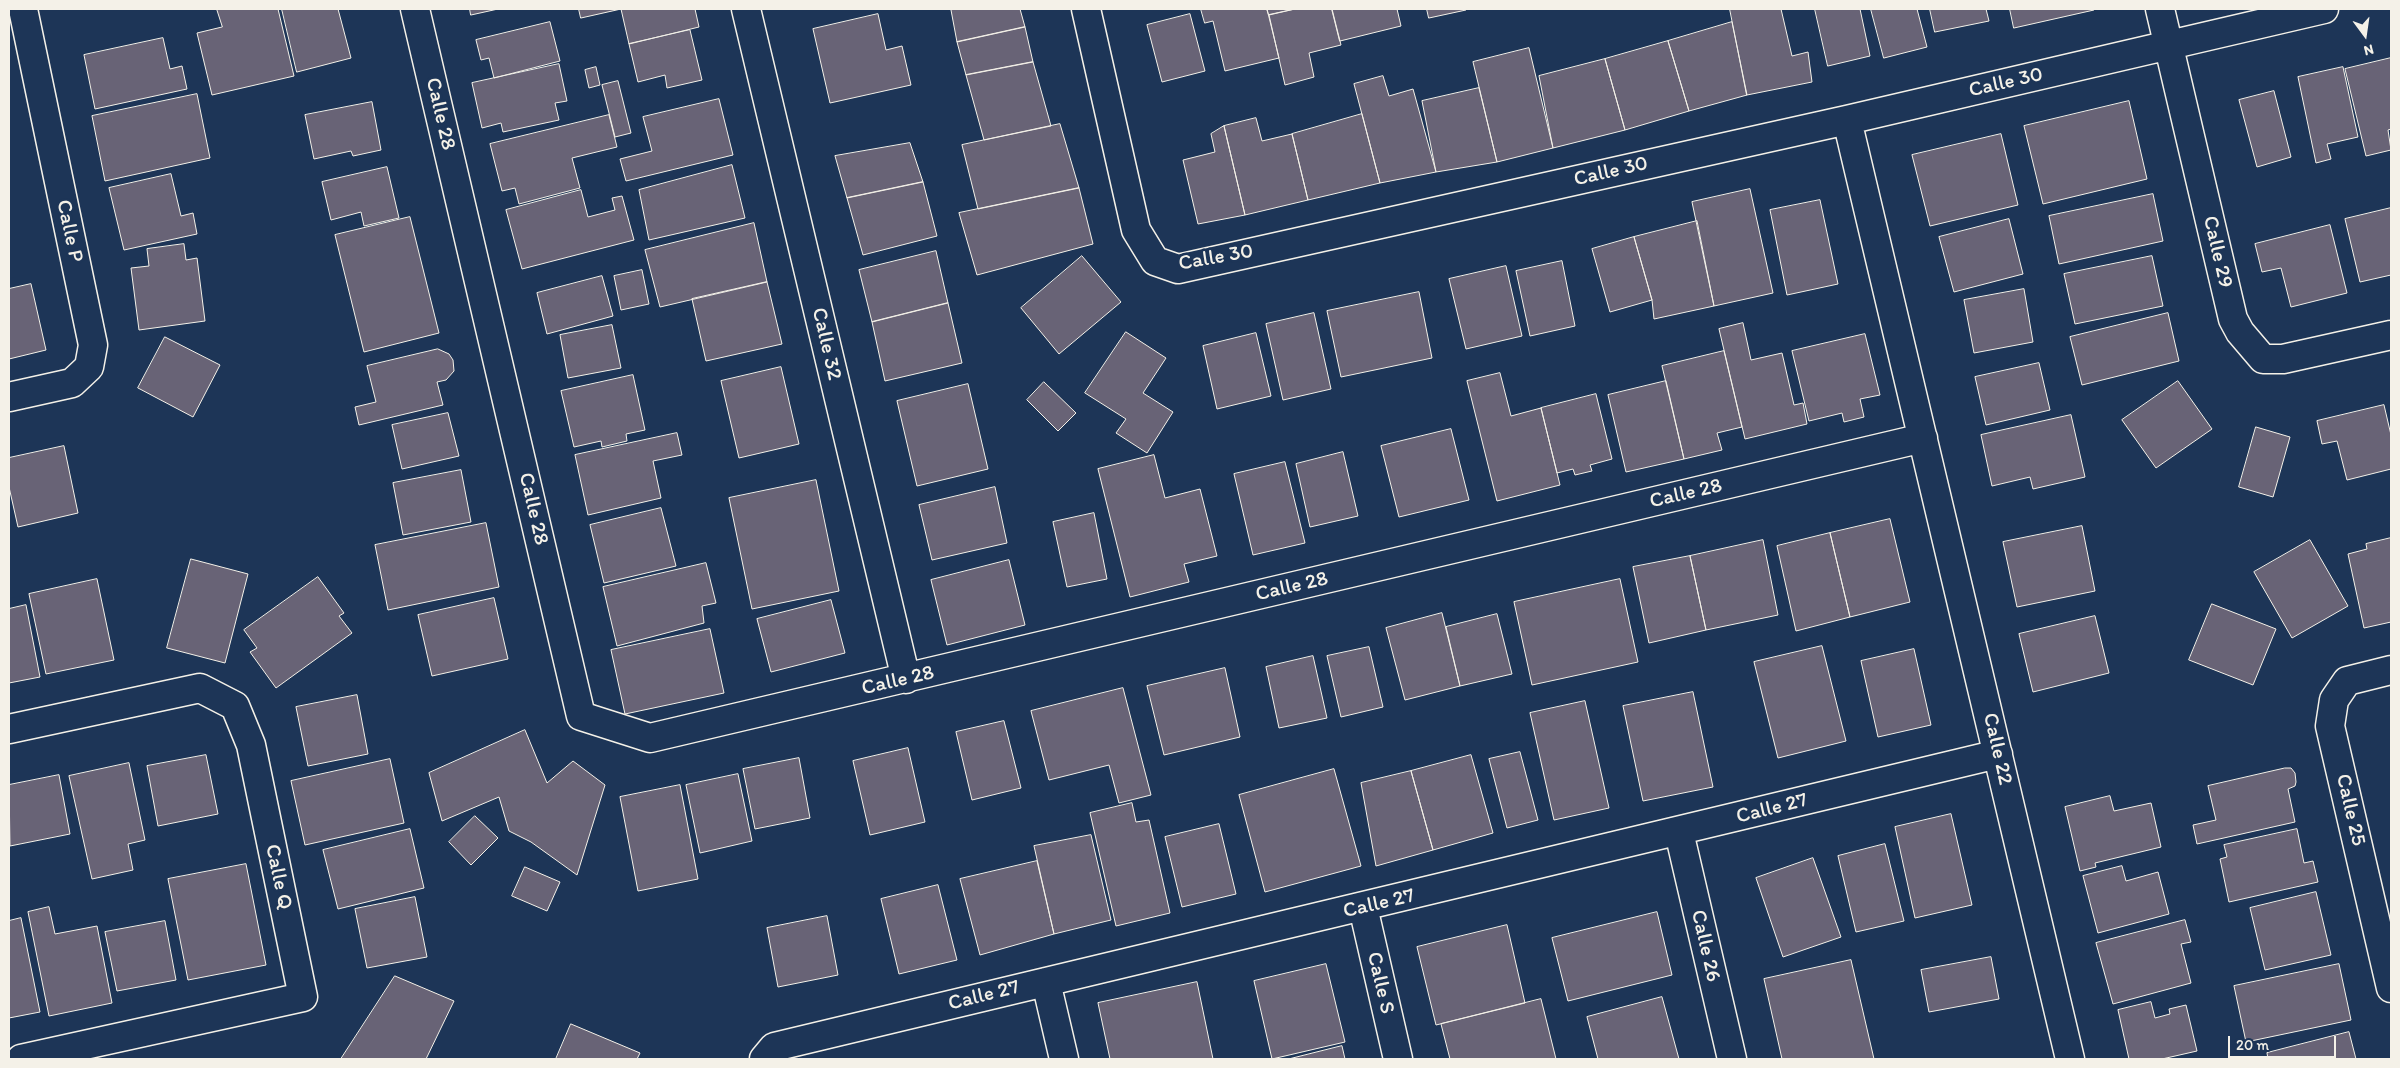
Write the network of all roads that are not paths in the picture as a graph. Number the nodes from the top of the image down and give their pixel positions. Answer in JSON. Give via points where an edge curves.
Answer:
{"nodes":[{"id":1,"x":24,"y":9,"type":"edge"},
{"id":2,"x":415,"y":9,"type":"edge"},
{"id":3,"x":746,"y":9,"type":"edge"},
{"id":4,"x":1086,"y":9,"type":"edge"},
{"id":5,"x":2160,"y":9,"type":"edge"},
{"id":6,"x":2324,"y":9,"type":"edge"},
{"id":7,"x":9,"y":12,"type":"edge"},
{"id":8,"x":2168,"y":45,"type":"junction"},
{"id":9,"x":1847,"y":120,"type":"junction"},
{"id":10,"x":2391,"y":335,"type":"edge"},
{"id":11,"x":9,"y":397,"type":"edge"},
{"id":12,"x":1923,"y":438,"type":"junction"},
{"id":13,"x":2391,"y":670,"type":"edge"},
{"id":14,"x":906,"y":679,"type":"junction"},
{"id":15,"x":9,"y":729,"type":"edge"},
{"id":16,"x":1998,"y":754,"type":"junction"},
{"id":17,"x":1679,"y":832,"type":"junction"},
{"id":18,"x":1363,"y":907,"type":"junction"},
{"id":19,"x":1046,"y":982,"type":"junction"},
{"id":20,"x":2391,"y":988,"type":"edge"},
{"id":21,"x":21,"y":1059,"type":"edge"},
{"id":22,"x":764,"y":1059,"type":"edge"},
{"id":23,"x":1064,"y":1059,"type":"edge"},
{"id":24,"x":1398,"y":1059,"type":"edge"},
{"id":25,"x":1732,"y":1059,"type":"edge"},
{"id":26,"x":2070,"y":1059,"type":"edge"}],
"edges":[{"from":1,"to":7,"type":"street"},
{"from":1,"to":11,"type":"street","name":"Calle P","via":[[93,345],[89,367],[72,383]]},
{"from":2,"to":14,"type":"street","name":"Calle 28","via":[[581,716],[650,738]]},
{"from":3,"to":14,"type":"street","name":"Calle 32"},
{"from":4,"to":9,"type":"street","name":"Calle 30","via":[[1136,230],[1155,261],[1178,268]]},
{"from":5,"to":8,"type":"street","name":"Calle 29"},
{"from":6,"to":8,"type":"street","name":"Calle 30"},
{"from":8,"to":9,"type":"street","name":"Calle 30"},
{"from":8,"to":10,"type":"street","name":"Calle 29","via":[[2233,319],[2240,332],[2263,359],[2283,360]]},
{"from":9,"to":12,"type":"street","name":"Calle 22"},
{"from":12,"to":14,"type":"street","name":"Calle 28"},
{"from":12,"to":16,"type":"street","name":"Calle 22"},
{"from":13,"to":20,"type":"street","name":"Calle 25","via":[[2346,680],[2334,700],[2330,726]]},
{"from":15,"to":21,"type":"street","name":"Calle Q","via":[[200,688],[235,706],[251,745],[303,997]]},
{"from":16,"to":17,"type":"street","name":"Calle 27"},
{"from":16,"to":26,"type":"street","name":"Calle 22"},
{"from":17,"to":18,"type":"street","name":"Calle 27"},
{"from":17,"to":25,"type":"street","name":"Calle 26"},
{"from":18,"to":19,"type":"street","name":"Calle 27"},
{"from":18,"to":24,"type":"street","name":"Calle S"},
{"from":19,"to":22,"type":"street","name":"Calle 27","via":[[774,1047]]},
{"from":19,"to":23,"type":"street"}]}
